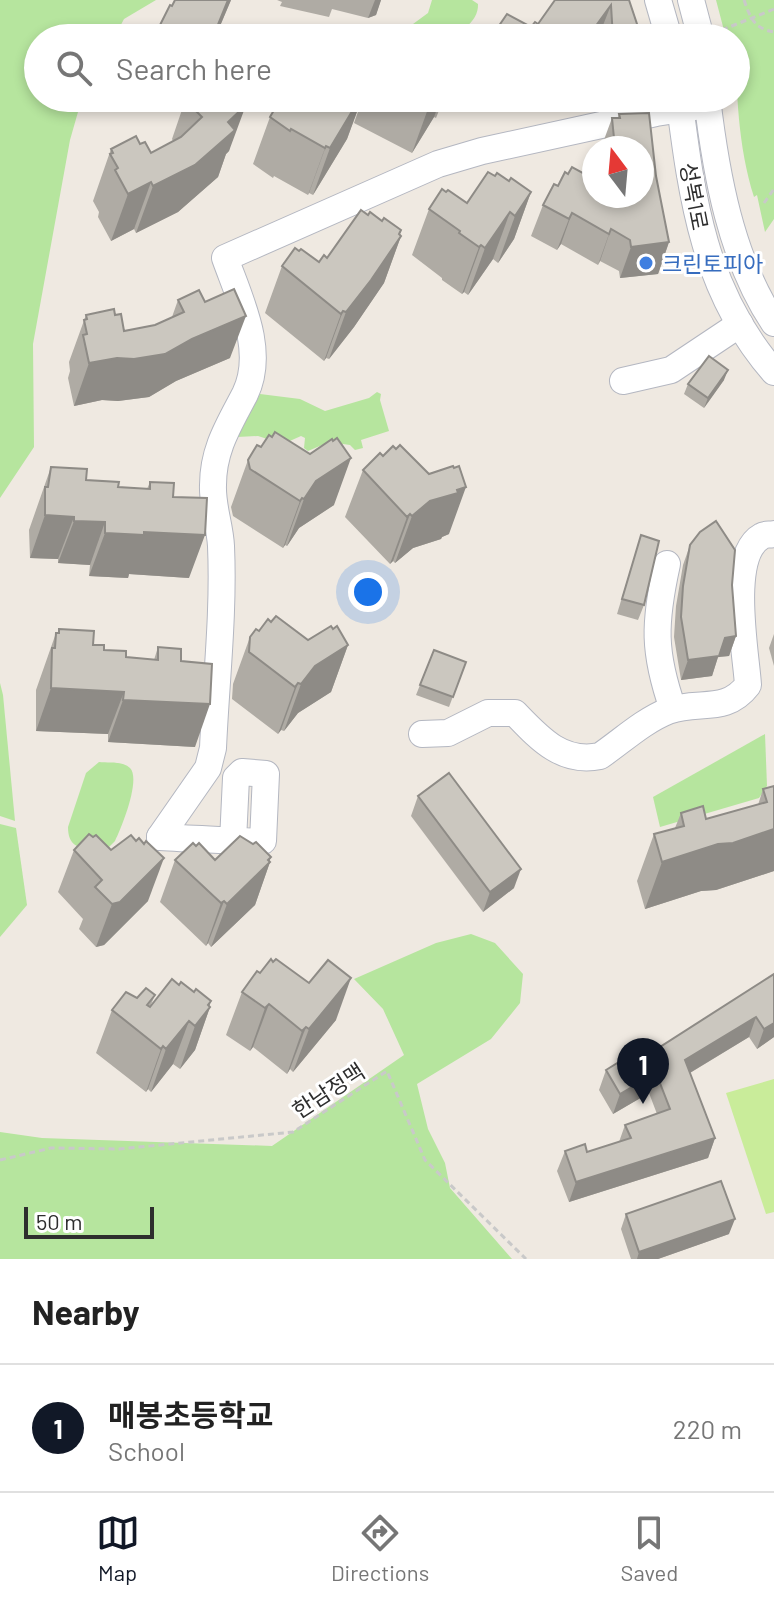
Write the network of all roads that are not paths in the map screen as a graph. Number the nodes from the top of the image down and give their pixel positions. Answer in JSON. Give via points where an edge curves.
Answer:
{"nodes":[{"id":1,"x":658,"y":0,"type":"edge"},
{"id":2,"x":691,"y":0,"type":"edge"},
{"id":3,"x":665,"y":24,"type":"edge"},
{"id":4,"x":697,"y":24,"type":"edge"},
{"id":5,"x":646,"y":112,"type":"edge"},
{"id":6,"x":681,"y":112,"type":"edge"},
{"id":7,"x":709,"y":112,"type":"edge"},
{"id":8,"x":774,"y":323,"type":"edge"},
{"id":9,"x":740,"y":324,"type":"junction"},
{"id":10,"x":774,"y":372,"type":"edge"},
{"id":11,"x":623,"y":381,"type":"dead end"},
{"id":12,"x":774,"y":534,"type":"edge"},
{"id":13,"x":667,"y":564,"type":"dead end"},
{"id":14,"x":673,"y":709,"type":"junction"},
{"id":15,"x":422,"y":734,"type":"dead end"},
{"id":16,"x":233,"y":841,"type":"edge"}],
"edges":[{"from":1,"to":3,"type":"street"},
{"from":2,"to":4,"type":"street"},
{"from":5,"to":16,"type":"street","via":[[438,164],[225,258],[253,352],[249,382],[225,429],[215,464],[221,548],[213,748],[208,768],[160,837]]},
{"from":6,"to":9,"type":"street","name":"성복1로","via":[[697,218],[721,288]]},
{"from":7,"to":8,"type":"street","name":"성복1로","via":[[729,222]]},
{"from":9,"to":10,"type":"street","name":"성복1로"},
{"from":9,"to":11,"type":"street","via":[[671,370]]},
{"from":12,"to":14,"type":"street","via":[[761,536],[749,549],[740,579],[748,685],[739,698],[726,703]]},
{"from":13,"to":14,"type":"street","via":[[656,643]]},
{"from":14,"to":15,"type":"street","via":[[589,759],[569,757],[544,742],[515,713],[488,713],[448,733]]}]}
